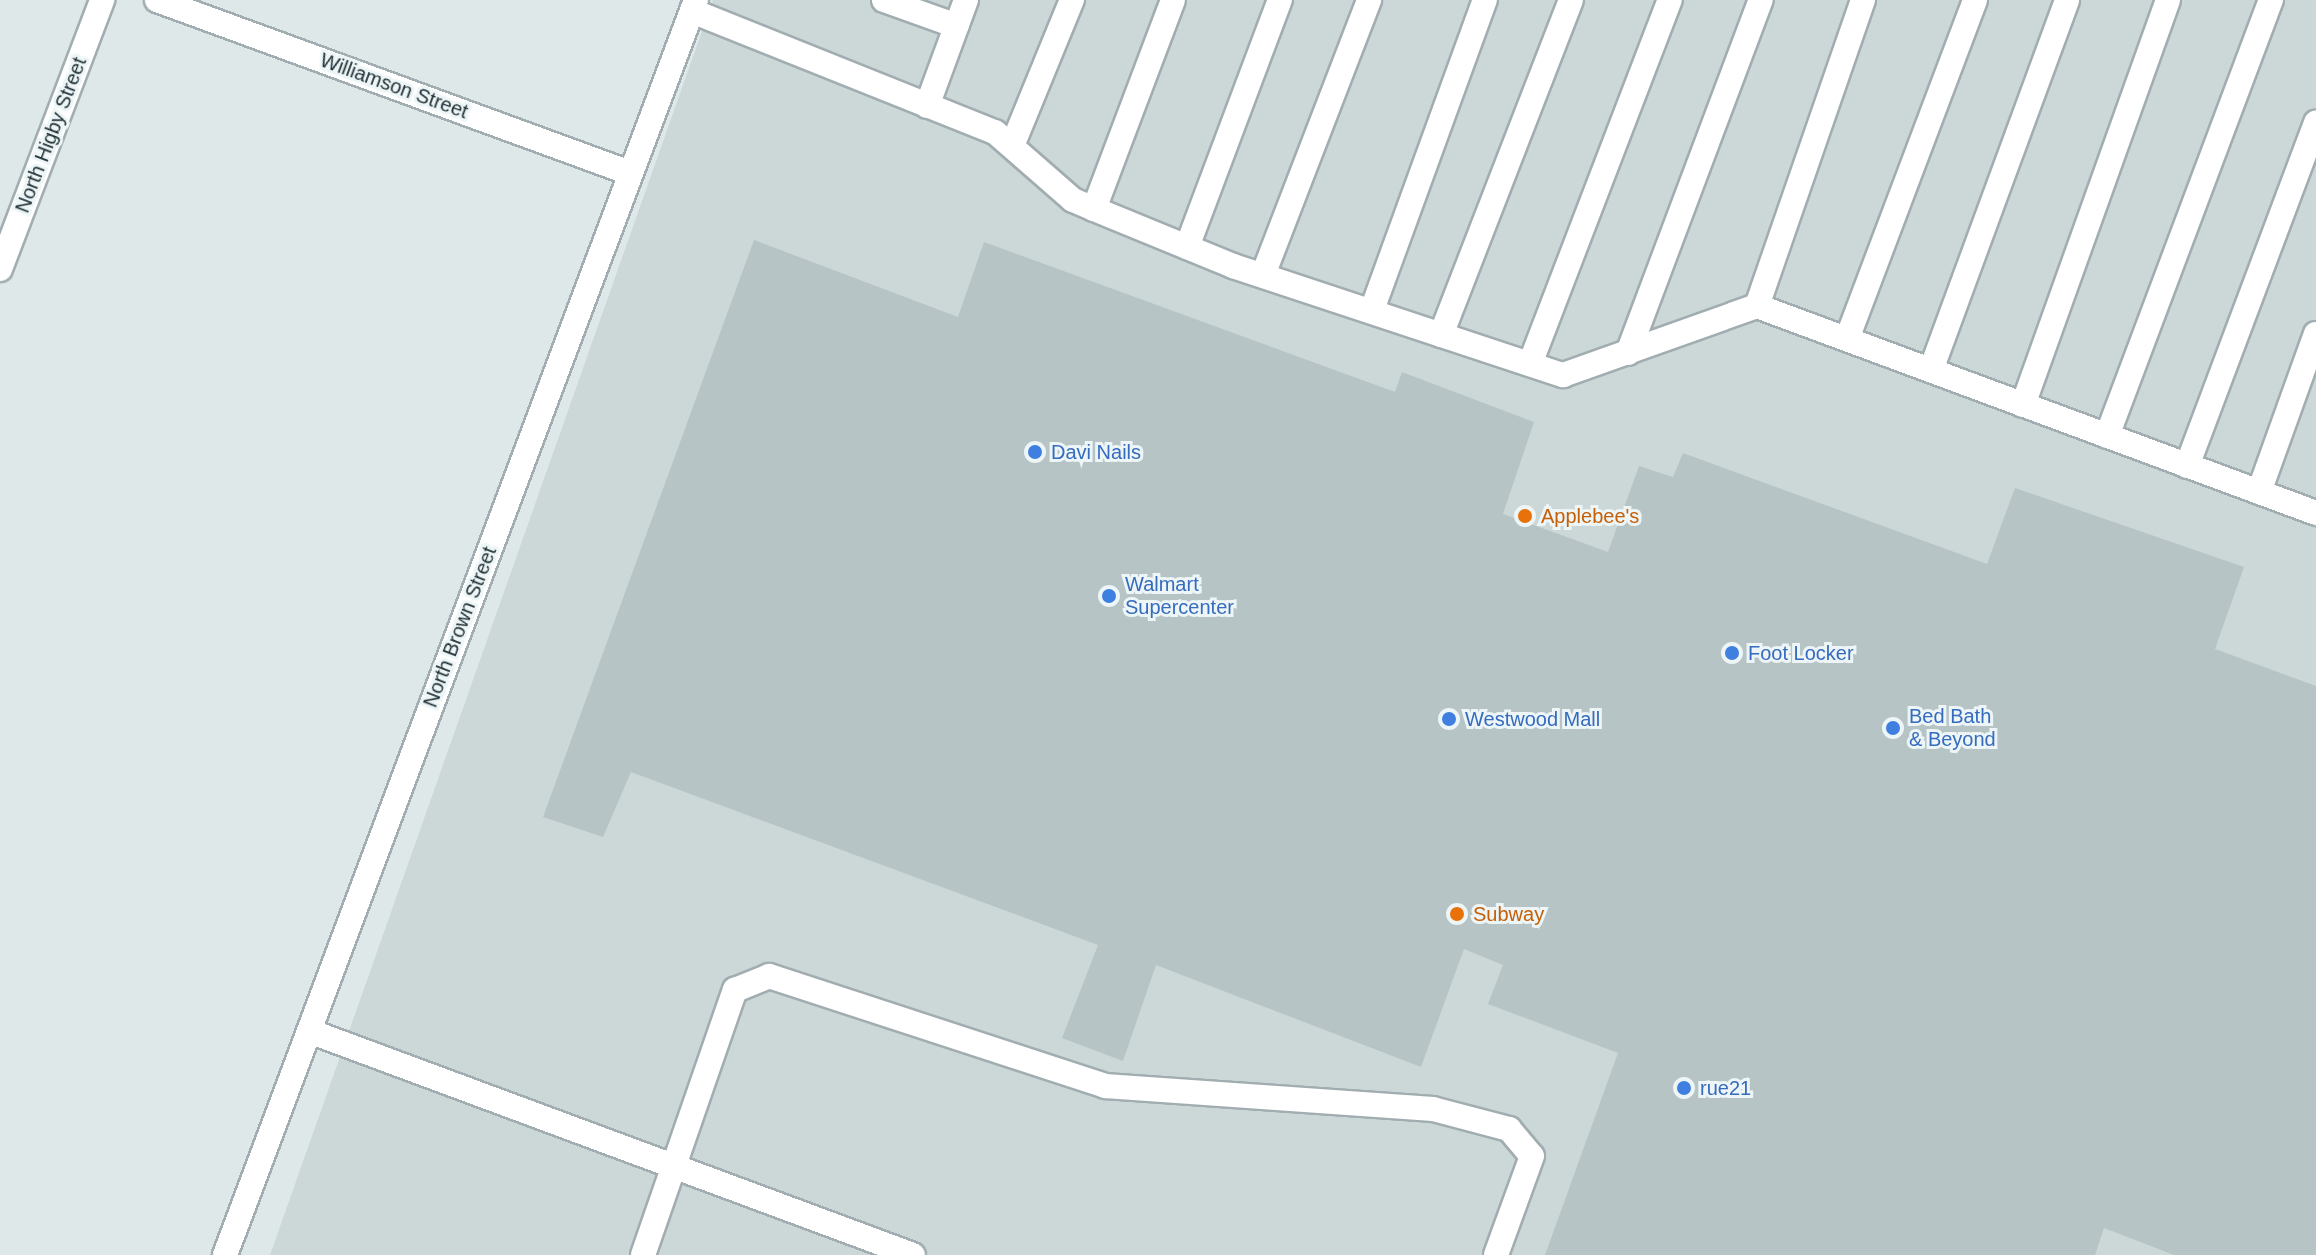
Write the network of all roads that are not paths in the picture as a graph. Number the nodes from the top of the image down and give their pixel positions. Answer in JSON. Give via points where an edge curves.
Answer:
{"nodes":[{"id":1,"x":102,"y":0,"type":"edge"},
{"id":2,"x":157,"y":0,"type":"edge"},
{"id":3,"x":884,"y":0,"type":"edge"},
{"id":4,"x":966,"y":0,"type":"edge"},
{"id":5,"x":1072,"y":0,"type":"edge"},
{"id":6,"x":1173,"y":0,"type":"edge"},
{"id":7,"x":1280,"y":0,"type":"edge"},
{"id":8,"x":1369,"y":0,"type":"edge"},
{"id":9,"x":1485,"y":0,"type":"edge"},
{"id":10,"x":1571,"y":0,"type":"edge"},
{"id":11,"x":1670,"y":0,"type":"edge"},
{"id":12,"x":1761,"y":0,"type":"edge"},
{"id":13,"x":1863,"y":0,"type":"edge"},
{"id":14,"x":1975,"y":0,"type":"edge"},
{"id":15,"x":2067,"y":0,"type":"edge"},
{"id":16,"x":2168,"y":0,"type":"edge"},
{"id":17,"x":2271,"y":0,"type":"edge"},
{"id":18,"x":694,"y":6,"type":"edge"},
{"id":19,"x":957,"y":26,"type":"junction"},
{"id":20,"x":927,"y":106,"type":"junction"},
{"id":21,"x":2316,"y":122,"type":"edge"},
{"id":22,"x":1012,"y":146,"type":"junction"},
{"id":23,"x":630,"y":173,"type":"junction"},
{"id":24,"x":1094,"y":209,"type":"junction"},
{"id":25,"x":1187,"y":247,"type":"junction"},
{"id":26,"x":0,"y":269,"type":"edge"},
{"id":27,"x":1263,"y":275,"type":"junction"},
{"id":28,"x":1757,"y":306,"type":"junction"},
{"id":29,"x":1372,"y":310,"type":"junction"},
{"id":30,"x":2316,"y":334,"type":"edge"},
{"id":31,"x":1441,"y":335,"type":"junction"},
{"id":32,"x":1847,"y":339,"type":"junction"},
{"id":33,"x":1628,"y":353,"type":"junction"},
{"id":34,"x":1530,"y":364,"type":"junction"},
{"id":35,"x":1931,"y":370,"type":"junction"},
{"id":36,"x":2023,"y":405,"type":"junction"},
{"id":37,"x":2107,"y":436,"type":"junction"},
{"id":38,"x":2187,"y":466,"type":"junction"},
{"id":39,"x":2259,"y":492,"type":"junction"},
{"id":40,"x":2316,"y":513,"type":"edge"},
{"id":41,"x":309,"y":1031,"type":"junction"},
{"id":42,"x":669,"y":1167,"type":"junction"},
{"id":43,"x":225,"y":1255,"type":"edge"},
{"id":44,"x":643,"y":1255,"type":"edge"},
{"id":45,"x":913,"y":1255,"type":"edge"},
{"id":46,"x":1496,"y":1255,"type":"edge"}],
"edges":[{"from":1,"to":26,"type":"street","name":"North Higby Street"},
{"from":2,"to":23,"type":"street","name":"Williamson Street"},
{"from":3,"to":19,"type":"street"},
{"from":4,"to":19,"type":"street"},
{"from":5,"to":22,"type":"street"},
{"from":6,"to":24,"type":"street"},
{"from":7,"to":25,"type":"street"},
{"from":8,"to":27,"type":"street"},
{"from":9,"to":29,"type":"street"},
{"from":10,"to":31,"type":"street"},
{"from":11,"to":34,"type":"street"},
{"from":12,"to":33,"type":"street"},
{"from":13,"to":28,"type":"street"},
{"from":14,"to":32,"type":"street"},
{"from":15,"to":35,"type":"street"},
{"from":16,"to":36,"type":"street"},
{"from":17,"to":37,"type":"street"},
{"from":18,"to":20,"type":"street"},
{"from":18,"to":23,"type":"street","name":"North Brown Street"},
{"from":19,"to":20,"type":"street"},
{"from":20,"to":22,"type":"street"},
{"from":21,"to":38,"type":"street"},
{"from":22,"to":24,"type":"street"},
{"from":23,"to":41,"type":"street","name":"North Brown Street"},
{"from":24,"to":25,"type":"street"},
{"from":25,"to":27,"type":"street"},
{"from":27,"to":29,"type":"street"},
{"from":28,"to":32,"type":"street"},
{"from":28,"to":33,"type":"street"},
{"from":29,"to":31,"type":"street"},
{"from":30,"to":39,"type":"street"},
{"from":31,"to":34,"type":"street"},
{"from":32,"to":35,"type":"street"},
{"from":33,"to":34,"type":"street","via":[[1563,375]]},
{"from":35,"to":36,"type":"street"},
{"from":36,"to":37,"type":"street"},
{"from":37,"to":38,"type":"street"},
{"from":38,"to":39,"type":"street"},
{"from":39,"to":40,"type":"street"},
{"from":41,"to":42,"type":"street"},
{"from":41,"to":43,"type":"street","name":"North Brown Street"},
{"from":42,"to":44,"type":"street"},
{"from":42,"to":45,"type":"street"},
{"from":42,"to":46,"type":"street","via":[[735,990],[769,976],[1105,1086],[1433,1109],[1509,1129],[1532,1156]]}]}
